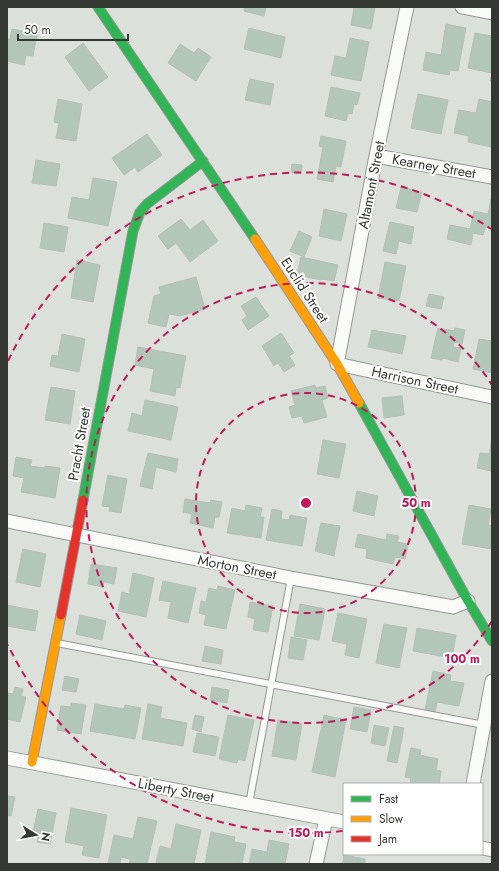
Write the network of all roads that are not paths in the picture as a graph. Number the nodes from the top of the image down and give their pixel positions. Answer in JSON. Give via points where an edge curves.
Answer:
{"nodes":[{"id":1,"x":98,"y":7,"type":"edge"},
{"id":2,"x":407,"y":7,"type":"edge"},
{"id":3,"x":462,"y":7,"type":"edge"},
{"id":4,"x":492,"y":13,"type":"edge"},
{"id":5,"x":376,"y":156,"type":"junction"},
{"id":6,"x":203,"y":161,"type":"junction"},
{"id":7,"x":492,"y":177,"type":"edge"},
{"id":8,"x":337,"y":364,"type":"junction"},
{"id":9,"x":492,"y":396,"type":"edge"},
{"id":10,"x":7,"y":521,"type":"edge"},
{"id":11,"x":77,"y":534,"type":"junction"},
{"id":12,"x":291,"y":578,"type":"junction"},
{"id":13,"x":468,"y":601,"type":"junction"},
{"id":14,"x":492,"y":641,"type":"edge"},
{"id":15,"x":55,"y":643,"type":"junction"},
{"id":16,"x":492,"y":681,"type":"edge"},
{"id":17,"x":271,"y":685,"type":"junction"},
{"id":18,"x":484,"y":725,"type":"junction"},
{"id":19,"x":7,"y":758,"type":"edge"},
{"id":20,"x":32,"y":762,"type":"junction"},
{"id":21,"x":472,"y":783,"type":"edge"},
{"id":22,"x":249,"y":804,"type":"junction"},
{"id":23,"x":326,"y":819,"type":"junction"},
{"id":24,"x":343,"y":822,"type":"edge"},
{"id":25,"x":316,"y":864,"type":"edge"}],
"edges":[{"from":1,"to":6,"type":"street","name":"Euclid Street"},
{"from":2,"to":5,"type":"street","name":"Altamont Street"},
{"from":3,"to":4,"type":"street"},
{"from":5,"to":7,"type":"street","name":"Kearney Street"},
{"from":5,"to":8,"type":"street","name":"Altamont Street"},
{"from":6,"to":8,"type":"street","name":"Euclid Street"},
{"from":6,"to":11,"type":"street","name":"Pracht Street","via":[[147,204],[140,212],[133,231]]},
{"from":8,"to":9,"type":"street","name":"Harrison Street"},
{"from":8,"to":13,"type":"street","name":"Euclid Street"},
{"from":10,"to":11,"type":"street","name":"Morton Street"},
{"from":11,"to":12,"type":"street","name":"Morton Street"},
{"from":11,"to":15,"type":"street","name":"Pracht Street"},
{"from":12,"to":13,"type":"street","name":"Morton Street","via":[[452,607]]},
{"from":12,"to":17,"type":"lane"},
{"from":13,"to":14,"type":"street","name":"Euclid Street"},
{"from":15,"to":17,"type":"lane"},
{"from":15,"to":20,"type":"street","name":"Pracht Street"},
{"from":16,"to":18,"type":"street"},
{"from":17,"to":18,"type":"lane"},
{"from":17,"to":22,"type":"lane"},
{"from":18,"to":21,"type":"street"},
{"from":19,"to":20,"type":"street","name":"Liberty Street"},
{"from":20,"to":22,"type":"street","name":"Liberty Street"},
{"from":22,"to":23,"type":"street","name":"Liberty Street"},
{"from":23,"to":24,"type":"street","name":"Liberty Street"},
{"from":23,"to":25,"type":"street"}]}
